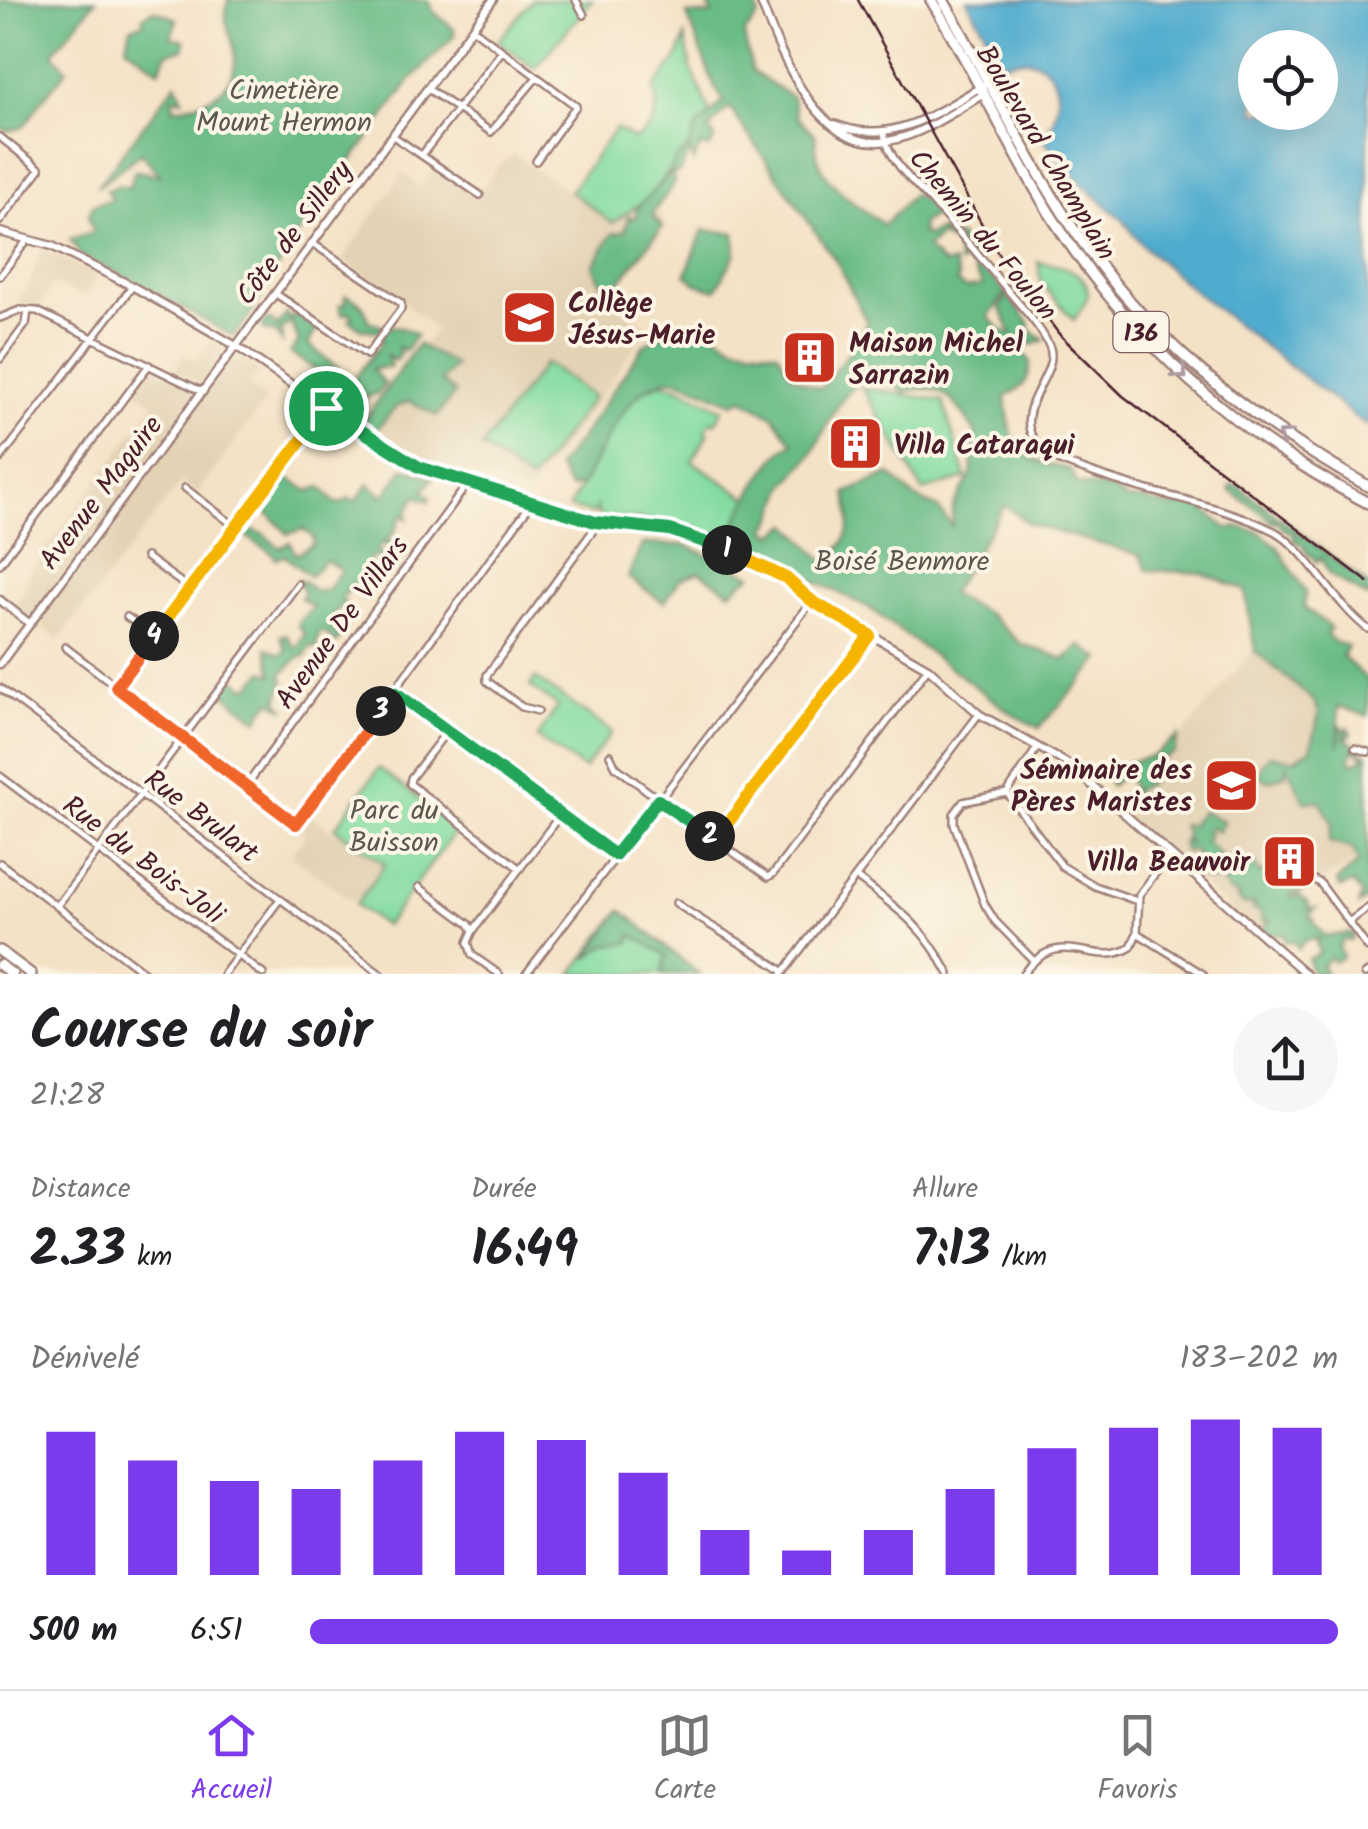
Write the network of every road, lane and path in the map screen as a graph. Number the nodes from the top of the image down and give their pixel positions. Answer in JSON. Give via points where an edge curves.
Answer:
{"nodes":[{"id":1,"x":493,"y":0,"type":"edge"},
{"id":2,"x":576,"y":0,"type":"edge"},
{"id":3,"x":760,"y":0,"type":"edge"},
{"id":4,"x":931,"y":0,"type":"edge"},
{"id":5,"x":943,"y":0,"type":"edge"},
{"id":6,"x":584,"y":15,"type":"dead end"},
{"id":7,"x":472,"y":28,"type":"junction"},
{"id":8,"x":503,"y":50,"type":"junction"},
{"id":9,"x":536,"y":77,"type":"junction"},
{"id":10,"x":986,"y":88,"type":"junction"},
{"id":11,"x":428,"y":89,"type":"junction"},
{"id":12,"x":458,"y":109,"type":"junction"},
{"id":13,"x":393,"y":136,"type":"junction"},
{"id":14,"x":0,"y":137,"type":"edge"},
{"id":15,"x":884,"y":138,"type":"junction"},
{"id":16,"x":422,"y":155,"type":"junction"},
{"id":17,"x":536,"y":161,"type":"dead end"},
{"id":18,"x":480,"y":195,"type":"dead end"},
{"id":19,"x":0,"y":221,"type":"edge"},
{"id":20,"x":0,"y":232,"type":"edge"},
{"id":21,"x":28,"y":238,"type":"junction"},
{"id":22,"x":312,"y":242,"type":"junction"},
{"id":23,"x":0,"y":276,"type":"edge"},
{"id":24,"x":132,"y":286,"type":"junction"},
{"id":25,"x":276,"y":294,"type":"junction"},
{"id":26,"x":28,"y":310,"type":"junction"},
{"id":27,"x":0,"y":318,"type":"edge"},
{"id":28,"x":93,"y":338,"type":"junction"},
{"id":29,"x":236,"y":346,"type":"junction"},
{"id":30,"x":0,"y":359,"type":"edge"},
{"id":31,"x":149,"y":365,"type":"junction"},
{"id":32,"x":203,"y":392,"type":"junction"},
{"id":33,"x":326,"y":408,"type":"junction"},
{"id":34,"x":0,"y":459,"type":"edge"},
{"id":35,"x":470,"y":482,"type":"junction"},
{"id":36,"x":1368,"y":486,"type":"edge"},
{"id":37,"x":185,"y":488,"type":"dead end"},
{"id":38,"x":533,"y":501,"type":"junction"},
{"id":39,"x":1368,"y":503,"type":"edge"},
{"id":40,"x":595,"y":522,"type":"junction"},
{"id":41,"x":236,"y":526,"type":"junction"},
{"id":42,"x":146,"y":557,"type":"dead end"},
{"id":43,"x":0,"y":564,"type":"edge"},
{"id":44,"x":298,"y":584,"type":"dead end"},
{"id":45,"x":190,"y":590,"type":"junction"},
{"id":46,"x":0,"y":600,"type":"edge"},
{"id":47,"x":812,"y":601,"type":"junction"},
{"id":48,"x":127,"y":617,"type":"dead end"},
{"id":49,"x":30,"y":624,"type":"junction"},
{"id":50,"x":1368,"y":629,"type":"edge"},
{"id":51,"x":870,"y":635,"type":"junction"},
{"id":52,"x":155,"y":636,"type":"junction"},
{"id":53,"x":65,"y":647,"type":"dead end"},
{"id":54,"x":0,"y":664,"type":"edge"},
{"id":55,"x":928,"y":668,"type":"junction"},
{"id":56,"x":116,"y":687,"type":"junction"},
{"id":57,"x":0,"y":688,"type":"edge"},
{"id":58,"x":395,"y":692,"type":"junction"},
{"id":59,"x":538,"y":711,"type":"dead end"},
{"id":60,"x":980,"y":714,"type":"junction"},
{"id":61,"x":446,"y":732,"type":"junction"},
{"id":62,"x":182,"y":738,"type":"junction"},
{"id":63,"x":1037,"y":748,"type":"junction"},
{"id":64,"x":1355,"y":748,"type":"dead end"},
{"id":65,"x":1368,"y":752,"type":"edge"},
{"id":66,"x":610,"y":755,"type":"dead end"},
{"id":67,"x":0,"y":776,"type":"edge"},
{"id":68,"x":246,"y":786,"type":"junction"},
{"id":69,"x":1007,"y":793,"type":"junction"},
{"id":70,"x":141,"y":794,"type":"junction"},
{"id":71,"x":658,"y":800,"type":"junction"},
{"id":72,"x":560,"y":815,"type":"junction"},
{"id":73,"x":715,"y":840,"type":"junction"},
{"id":74,"x":98,"y":850,"type":"junction"},
{"id":75,"x":615,"y":855,"type":"junction"},
{"id":76,"x":1170,"y":855,"type":"junction"},
{"id":77,"x":0,"y":864,"type":"edge"},
{"id":78,"x":520,"y":869,"type":"junction"},
{"id":79,"x":856,"y":877,"type":"junction"},
{"id":80,"x":1312,"y":879,"type":"dead end"},
{"id":81,"x":419,"y":887,"type":"dead end"},
{"id":82,"x":280,"y":899,"type":"junction"},
{"id":83,"x":1137,"y":901,"type":"junction"},
{"id":84,"x":676,"y":904,"type":"dead end"},
{"id":85,"x":57,"y":906,"type":"junction"},
{"id":86,"x":1368,"y":908,"type":"edge"},
{"id":87,"x":1350,"y":921,"type":"junction"},
{"id":88,"x":473,"y":930,"type":"junction"},
{"id":89,"x":1138,"y":932,"type":"junction"},
{"id":90,"x":1368,"y":948,"type":"edge"},
{"id":91,"x":0,"y":951,"type":"edge"},
{"id":92,"x":238,"y":956,"type":"junction"},
{"id":93,"x":1034,"y":960,"type":"junction"},
{"id":94,"x":0,"y":965,"type":"edge"},
{"id":95,"x":783,"y":973,"type":"edge"},
{"id":96,"x":12,"y":974,"type":"edge"},
{"id":97,"x":32,"y":974,"type":"edge"},
{"id":98,"x":146,"y":974,"type":"edge"},
{"id":99,"x":224,"y":974,"type":"edge"},
{"id":100,"x":263,"y":974,"type":"edge"},
{"id":101,"x":380,"y":974,"type":"edge"},
{"id":102,"x":499,"y":974,"type":"edge"},
{"id":103,"x":526,"y":974,"type":"edge"},
{"id":104,"x":949,"y":974,"type":"edge"},
{"id":105,"x":1023,"y":974,"type":"edge"},
{"id":106,"x":1203,"y":974,"type":"edge"},
{"id":107,"x":1306,"y":974,"type":"edge"}],
"edges":[{"from":1,"to":7,"type":"street","name":"Côte de Sillery"},
{"from":2,"to":6,"type":"street"},
{"from":3,"to":15,"type":"street","via":[[783,58],[828,122]]},
{"from":4,"to":10,"type":"main road","name":"Boulevard Champlain","number":"136"},
{"from":5,"to":10,"type":"main road","name":"Boulevard Champlain","number":"136"},
{"from":7,"to":8,"type":"street"},
{"from":7,"to":11,"type":"street","name":"Côte de Sillery"},
{"from":8,"to":9,"type":"street"},
{"from":8,"to":12,"type":"street"},
{"from":9,"to":12,"type":"street","via":[[491,132]]},
{"from":9,"to":17,"type":"street","via":[[576,106]]},
{"from":10,"to":15,"type":"street","via":[[916,131]]},
{"from":36,"to":10,"type":"main road","name":"Boulevard Champlain","number":"136","one_way":true,"via":[[1260,420],[1153,326],[1065,216]]},
{"from":10,"to":39,"type":"main road","name":"Boulevard Champlain","number":"136","one_way":true,"via":[[1068,241],[1148,341],[1256,436]]},
{"from":11,"to":12,"type":"street"},
{"from":11,"to":13,"type":"street","name":"Côte de Sillery"},
{"from":12,"to":16,"type":"street"},
{"from":13,"to":16,"type":"street"},
{"from":13,"to":22,"type":"street","name":"Côte de Sillery"},
{"from":14,"to":19,"type":"street","via":[[40,169]]},
{"from":15,"to":50,"type":"street","name":"Chemin du Foulon","via":[[900,168],[1048,344],[1051,365],[1030,404],[1040,448],[1132,488],[1280,534]]},
{"from":16,"to":18,"type":"street"},
{"from":20,"to":21,"type":"street"},
{"from":21,"to":23,"type":"street"},
{"from":21,"to":24,"type":"street"},
{"from":22,"to":25,"type":"street","name":"Côte de Sillery"},
{"from":22,"to":25,"type":"street","via":[[402,309],[368,356]]},
{"from":24,"to":28,"type":"street"},
{"from":24,"to":29,"type":"street"},
{"from":25,"to":29,"type":"street","name":"Côte de Sillery"},
{"from":26,"to":27,"type":"street"},
{"from":26,"to":28,"type":"street"},
{"from":26,"to":30,"type":"street","via":[[26,324]]},
{"from":28,"to":31,"type":"street"},
{"from":28,"to":34,"type":"street"},
{"from":29,"to":32,"type":"street","name":"Avenue Maguire"},
{"from":29,"to":33,"type":"street"},
{"from":31,"to":32,"type":"street"},
{"from":31,"to":43,"type":"street"},
{"from":32,"to":49,"type":"street","name":"Avenue Maguire"},
{"from":33,"to":35,"type":"street","via":[[404,460]]},
{"from":33,"to":41,"type":"street"},
{"from":35,"to":38,"type":"street"},
{"from":35,"to":68,"type":"street","name":"Avenue De Villars"},
{"from":37,"to":41,"type":"street"},
{"from":38,"to":40,"type":"street"},
{"from":38,"to":58,"type":"street"},
{"from":40,"to":47,"type":"street","via":[[670,530],[743,555]]},
{"from":40,"to":59,"type":"street","via":[[487,675],[522,707]]},
{"from":41,"to":45,"type":"street"},
{"from":42,"to":45,"type":"street"},
{"from":44,"to":62,"type":"street"},
{"from":45,"to":52,"type":"street"},
{"from":46,"to":49,"type":"street"},
{"from":47,"to":51,"type":"street"},
{"from":47,"to":71,"type":"street"},
{"from":48,"to":52,"type":"street"},
{"from":49,"to":54,"type":"street","name":"Avenue Maguire"},
{"from":51,"to":55,"type":"street"},
{"from":51,"to":73,"type":"street"},
{"from":52,"to":56,"type":"street"},
{"from":53,"to":56,"type":"street"},
{"from":55,"to":60,"type":"street"},
{"from":55,"to":73,"type":"street","via":[[772,874]]},
{"from":56,"to":62,"type":"street"},
{"from":57,"to":70,"type":"street","name":"Rue Brulart"},
{"from":58,"to":61,"type":"street"},
{"from":58,"to":68,"type":"street","via":[[296,824]]},
{"from":60,"to":63,"type":"street"},
{"from":60,"to":79,"type":"street"},
{"from":61,"to":72,"type":"street"},
{"from":61,"to":78,"type":"street","via":[[410,784]]},
{"from":62,"to":68,"type":"street"},
{"from":62,"to":70,"type":"street"},
{"from":63,"to":69,"type":"street"},
{"from":63,"to":76,"type":"street","via":[[1080,774]]},
{"from":64,"to":65,"type":"street"},
{"from":66,"to":71,"type":"street"},
{"from":67,"to":74,"type":"street","name":"Rue du Bois-Joli"},
{"from":69,"to":83,"type":"street","via":[[1062,866]]},
{"from":69,"to":93,"type":"street","via":[[963,802],[954,824],[984,905]]},
{"from":70,"to":74,"type":"street"},
{"from":70,"to":82,"type":"street","name":"Rue Brulart"},
{"from":71,"to":73,"type":"street"},
{"from":71,"to":75,"type":"street"},
{"from":72,"to":75,"type":"street"},
{"from":72,"to":78,"type":"street"},
{"from":74,"to":85,"type":"street"},
{"from":74,"to":92,"type":"street","name":"Rue du Bois-Joli"},
{"from":75,"to":103,"type":"street"},
{"from":76,"to":83,"type":"street"},
{"from":76,"to":107,"type":"street"},
{"from":77,"to":85,"type":"street"},
{"from":78,"to":88,"type":"street"},
{"from":79,"to":95,"type":"street"},
{"from":79,"to":104,"type":"street","via":[[913,921]]},
{"from":80,"to":87,"type":"street"},
{"from":81,"to":88,"type":"street"},
{"from":82,"to":92,"type":"street"},
{"from":82,"to":101,"type":"street","name":"Rue Brulart"},
{"from":83,"to":89,"type":"street"},
{"from":84,"to":95,"type":"street"},
{"from":85,"to":98,"type":"street"},
{"from":86,"to":87,"type":"street"},
{"from":87,"to":90,"type":"street"},
{"from":88,"to":102,"type":"street","via":[[469,949]]},
{"from":89,"to":93,"type":"street","via":[[1124,952],[1064,948]]},
{"from":89,"to":106,"type":"street"},
{"from":91,"to":97,"type":"main road"},
{"from":92,"to":99,"type":"street"},
{"from":92,"to":100,"type":"street","name":"Rue du Bois-Joli"},
{"from":93,"to":105,"type":"street"},
{"from":94,"to":96,"type":"main road"}]}
